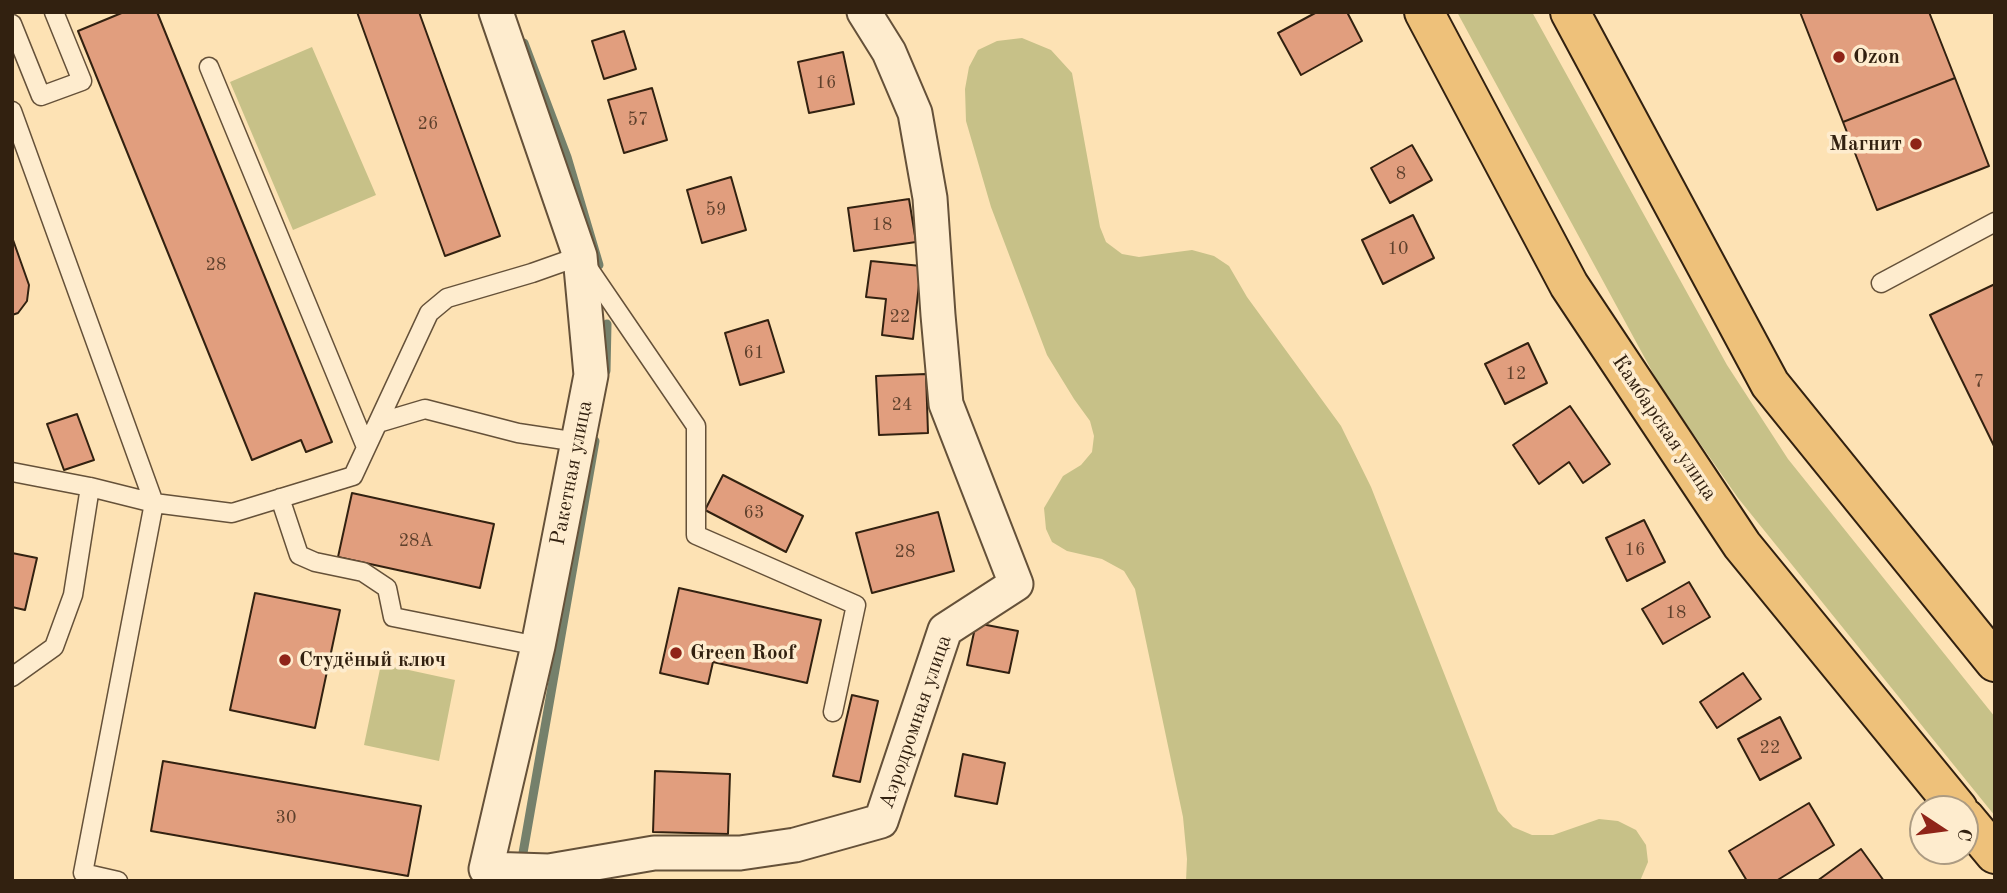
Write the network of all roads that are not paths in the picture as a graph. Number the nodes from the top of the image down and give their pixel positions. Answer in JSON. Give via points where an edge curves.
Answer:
{"nodes":[{"id":1,"x":25,"y":12,"type":"edge"},
{"id":2,"x":54,"y":12,"type":"edge"},
{"id":3,"x":496,"y":12,"type":"edge"},
{"id":4,"x":864,"y":12,"type":"edge"},
{"id":5,"x":1424,"y":12,"type":"edge"},
{"id":6,"x":1570,"y":12,"type":"edge"},
{"id":7,"x":12,"y":17,"type":"edge"},
{"id":8,"x":12,"y":24,"type":"edge"},
{"id":9,"x":208,"y":67,"type":"dead end"},
{"id":10,"x":12,"y":110,"type":"edge"},
{"id":11,"x":1995,"y":222,"type":"edge"},
{"id":12,"x":580,"y":256,"type":"junction"},
{"id":13,"x":1881,"y":283,"type":"dead end"},
{"id":14,"x":378,"y":423,"type":"junction"},
{"id":15,"x":578,"y":442,"type":"junction"},
{"id":16,"x":366,"y":447,"type":"junction"},
{"id":17,"x":12,"y":472,"type":"edge"},
{"id":18,"x":90,"y":486,"type":"junction"},
{"id":19,"x":280,"y":498,"type":"junction"},
{"id":20,"x":154,"y":503,"type":"junction"},
{"id":21,"x":538,"y":646,"type":"junction"},
{"id":22,"x":1995,"y":662,"type":"edge"},
{"id":23,"x":12,"y":677,"type":"edge"},
{"id":24,"x":833,"y":712,"type":"dead end"},
{"id":25,"x":1947,"y":795,"type":"edge"},
{"id":26,"x":1979,"y":835,"type":"edge"},
{"id":27,"x":1995,"y":855,"type":"edge"},
{"id":28,"x":484,"y":875,"type":"edge"},
{"id":29,"x":549,"y":876,"type":"edge"},
{"id":30,"x":118,"y":881,"type":"edge"}],
"edges":[{"from":1,"to":7,"type":"lane"},
{"from":2,"to":8,"type":"lane","via":[[82,80],[41,96]]},
{"from":3,"to":12,"type":"street","name":"Ракетная улица"},
{"from":4,"to":29,"type":"street","name":"Аэродромная улица","via":[[889,52],[915,113],[930,198],[946,404],[1016,584],[944,630],[881,821],[795,845],[740,853],[654,853]]},
{"from":5,"to":25,"type":"main road","name":"Камбарская улица","via":[[1569,285],[1742,545]]},
{"from":6,"to":22,"type":"main road","via":[[1770,384]]},
{"from":9,"to":16,"type":"lane"},
{"from":10,"to":20,"type":"lane"},
{"from":11,"to":13,"type":"lane"},
{"from":12,"to":14,"type":"lane","via":[[447,298],[429,313]]},
{"from":12,"to":15,"type":"street","name":"Ракетная улица","via":[[591,375]]},
{"from":12,"to":24,"type":"lane","via":[[696,426],[696,535],[856,605]]},
{"from":14,"to":15,"type":"lane","via":[[425,409],[518,433]]},
{"from":14,"to":16,"type":"lane"},
{"from":15,"to":21,"type":"street","name":"Ракетная улица"},
{"from":16,"to":19,"type":"lane","via":[[353,476]]},
{"from":17,"to":18,"type":"lane"},
{"from":18,"to":20,"type":"lane"},
{"from":18,"to":23,"type":"lane","via":[[73,595],[54,647]]},
{"from":19,"to":20,"type":"lane","via":[[232,513]]},
{"from":19,"to":21,"type":"lane","via":[[299,555],[363,572],[387,588],[393,617]]},
{"from":20,"to":30,"type":"lane","via":[[83,873]]},
{"from":21,"to":28,"type":"street","name":"Ракетная улица"},
{"from":26,"to":27,"type":"main road"},
{"from":28,"to":29,"type":"street","name":"Ракетная улица"}]}
